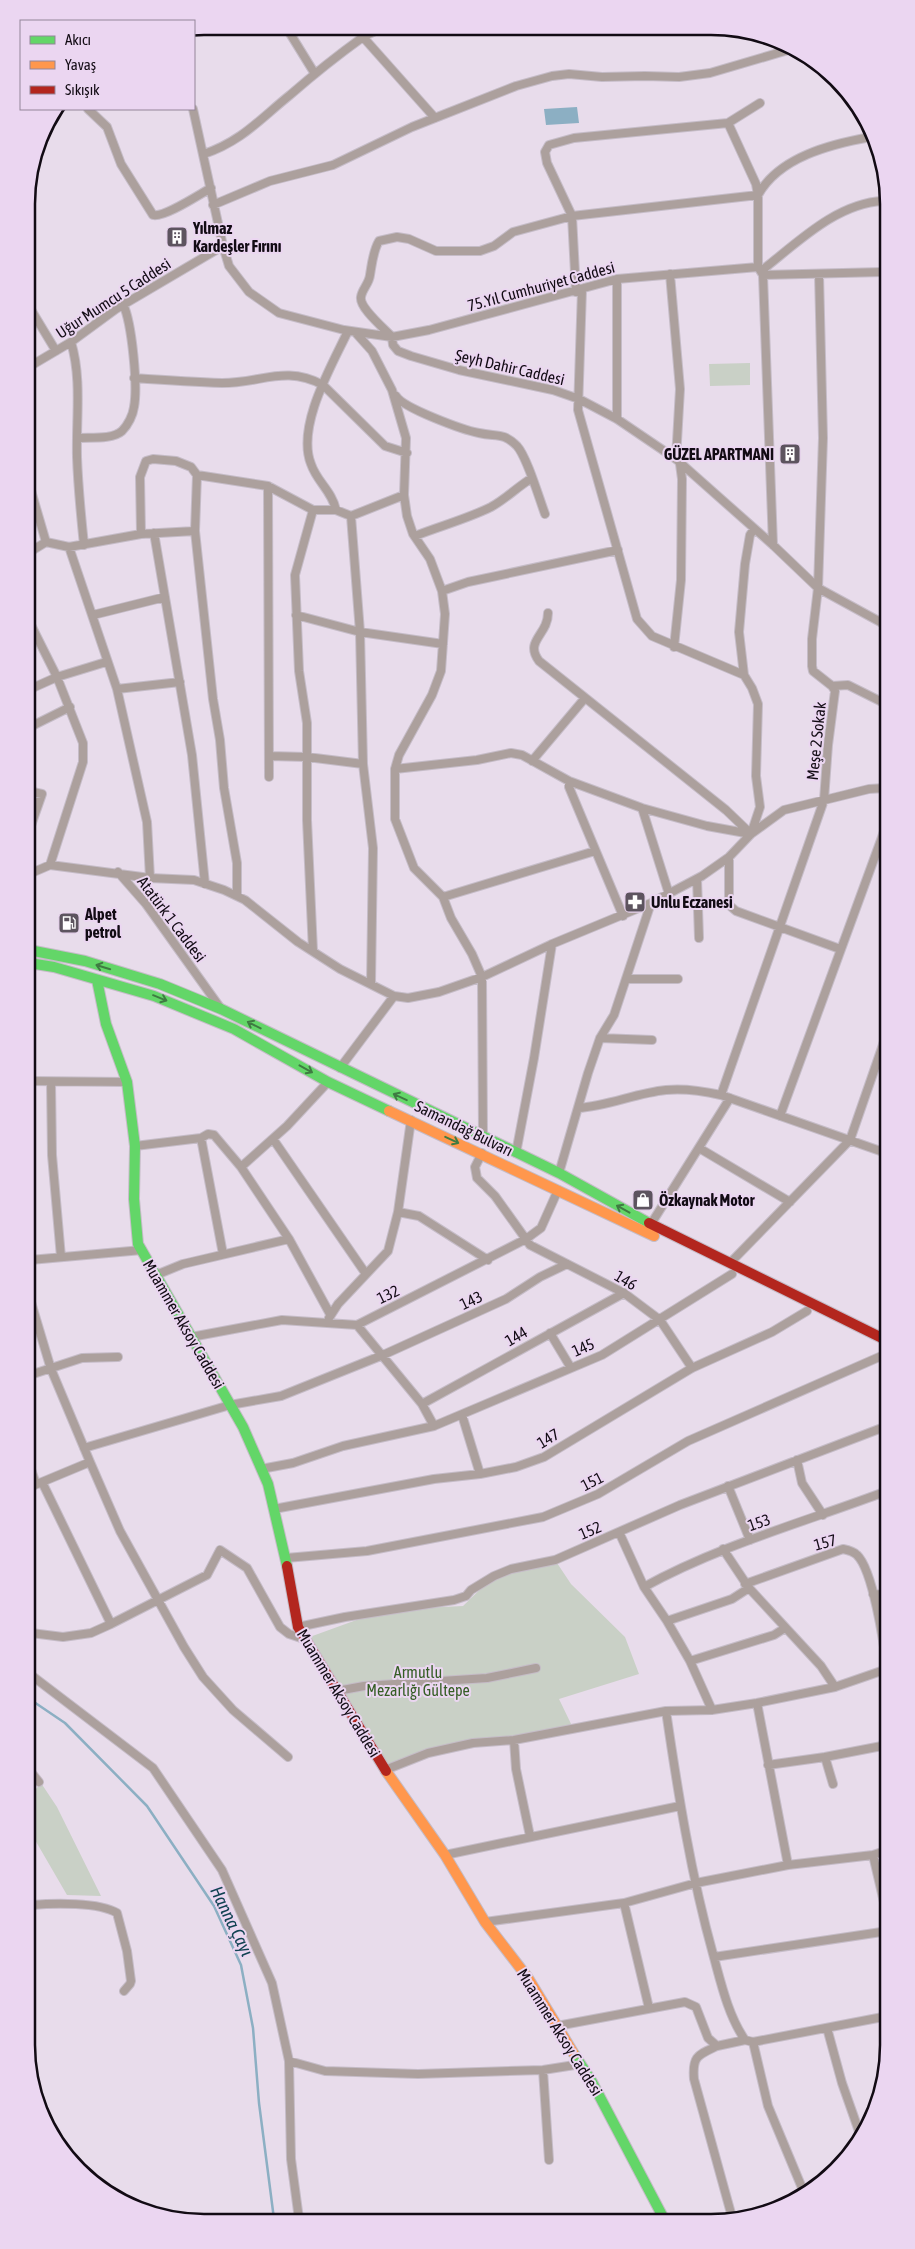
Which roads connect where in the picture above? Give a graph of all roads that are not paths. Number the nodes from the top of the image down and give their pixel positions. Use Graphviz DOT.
graph roads {
  1 [pos="291,35"];
  2 [pos="367,35"];
  3 [pos="363,37"];
  4 [pos="784,51"];
  5 [pos="315,74"];
  6 [pos="760,103"];
  7 [pos="89,110"];
  8 [pos="193,110"];
  9 [pos="436,118"];
  10 [pos="728,123"];
  11 [pos="867,138"];
  12 [pos="204,154"];
  13 [pos="211,188"];
  14 [pos="758,195"];
  15 [pos="880,201"];
  16 [pos="214,205"];
  17 [pos="572,216"];
  18 [pos="223,246"];
  19 [pos="761,271"];
  20 [pos="880,272"];
  21 [pos="670,274"];
  22 [pos="819,274"];
  23 [pos="617,279"];
  24 [pos="579,291"];
  25 [pos="123,304"];
  26 [pos="35,317"];
  27 [pos="351,331"];
  28 [pos="392,337"];
  29 [pos="71,342"];
  30 [pos="56,351"];
  31 [pos="35,363"];
  32 [pos="134,378"];
  33 [pos="323,385"];
  34 [pos="392,390"];
  35 [pos="579,399"];
  36 [pos="617,419"];
  37 [pos="77,438"];
  38 [pos="407,454"];
  39 [pos="678,462"];
  40 [pos="197,475"];
  41 [pos="532,478"];
  42 [pos="268,486"];
  43 [pos="404,495"];
  44 [pos="35,502"];
  45 [pos="313,510"];
  46 [pos="336,510"];
  47 [pos="545,514"];
  48 [pos="351,516"];
  49 [pos="754,529"];
  50 [pos="195,531"];
  51 [pos="154,533"];
  52 [pos="141,534"];
  53 [pos="415,536"];
  54 [pos="46,542"];
  55 [pos="84,545"];
  56 [pos="773,545"];
  57 [pos="69,547"];
  58 [pos="35,549"];
  59 [pos="618,550"];
  60 [pos="818,588"];
  61 [pos="442,591"];
  62 [pos="165,597"];
  63 [pos="548,613"];
  64 [pos="93,615"];
  65 [pos="296,615"];
  66 [pos="880,622"];
  67 [pos="360,632"];
  68 [pos="35,634"];
  69 [pos="443,644"];
  70 [pos="674,647"];
  71 [pos="106,662"];
  72 [pos="744,675"];
  73 [pos="57,678"];
  74 [pos="180,682"];
  75 [pos="832,686"];
  76 [pos="35,687"];
  77 [pos="118,689"];
  78 [pos="585,698"];
  79 [pos="880,701"];
  80 [pos="70,707"];
  81 [pos="35,724"];
  82 [pos="269,756"];
  83 [pos="307,757"];
  84 [pos="532,761"];
  85 [pos="364,764"];
  86 [pos="395,769"];
  87 [pos="269,777"];
  88 [pos="569,781"];
  89 [pos="880,788"];
  90 [pos="35,792"];
  91 [pos="824,800"];
  92 [pos="642,808"];
  93 [pos="35,812"];
  94 [pos="751,834"];
  95 [pos="880,842"];
  96 [pos="595,851"];
  97 [pos="729,857"];
  98 [pos="50,865"];
  99 [pos="35,871"];
  100 [pos="118,872"];
  101 [pos="150,878"];
  102 [pos="696,879"];
  103 [pos="204,884"];
  104 [pos="668,894"];
  105 [pos="237,896"];
  106 [pos="443,897"];
  107 [pos="651,903"];
  108 [pos="623,916"];
  109 [pos="779,928"];
  110 [pos="699,938"];
  111 [pos="552,944"];
  112 [pos="840,949"];
  113 [pos="35,951"];
  114 [pos="313,951"];
  115 [pos="35,964"];
  116 [pos="482,977"];
  117 [pos="626,979"];
  118 [pos="678,979"];
  119 [pos="98,980"];
  120 [pos="371,984"];
  121 [pos="394,996"];
  122 [pos="221,1009"];
  123 [pos="600,1038"];
  124 [pos="652,1040"];
  125 [pos="880,1053"];
  126 [pos="340,1068"];
  127 [pos="35,1081"];
  128 [pos="51,1082"];
  129 [pos="126,1082"];
  130 [pos="328,1082"];
  131 [pos="721,1095"];
  132 [pos="730,1098"];
  133 [pos="578,1108"];
  134 [pos="780,1116"];
  135 [pos="411,1120"];
  136 [pos="483,1137"];
  137 [pos="201,1138"];
  138 [pos="273,1139"];
  139 [pos="850,1140"];
  140 [pos="135,1146"];
  141 [pos="700,1148"];
  142 [pos="880,1151"];
  143 [pos="482,1153"];
  144 [pos="516,1153"];
  145 [pos="241,1167"];
  146 [pos="559,1174"];
  147 [pos="558,1190"];
  148 [pos="790,1202"];
  149 [pos="398,1212"];
  150 [pos="651,1224"];
  151 [pos="289,1239"];
  152 [pos="526,1239"];
  153 [pos="142,1250"];
  154 [pos="223,1254"];
  155 [pos="61,1257"];
  156 [pos="35,1260"];
  157 [pos="488,1260"];
  158 [pos="730,1263"];
  159 [pos="567,1264"];
  160 [pos="366,1274"];
  161 [pos="732,1274"];
  162 [pos="156,1275"];
  163 [pos="624,1293"];
  164 [pos="807,1311"];
  165 [pos="330,1314"];
  166 [pos="35,1316"];
  167 [pos="660,1320"];
  168 [pos="328,1323"];
  169 [pos="356,1325"];
  170 [pos="550,1333"];
  171 [pos="192,1337"];
  172 [pos="880,1337"];
  173 [pos="880,1347"];
  174 [pos="383,1355"];
  175 [pos="118,1357"];
  176 [pos="880,1357"];
  177 [pos="571,1368"];
  178 [pos="692,1368"];
  179 [pos="51,1369"];
  180 [pos="35,1374"];
  181 [pos="422,1404"];
  182 [pos="230,1405"];
  183 [pos="462,1415"];
  184 [pos="434,1426"];
  185 [pos="880,1428"];
  186 [pos="84,1448"];
  187 [pos="797,1460"];
  188 [pos="90,1462"];
  189 [pos="261,1469"];
  190 [pos="480,1474"];
  191 [pos="36,1484"];
  192 [pos="728,1486"];
  193 [pos="880,1494"];
  194 [pos="274,1509"];
  195 [pos="823,1515"];
  196 [pos="619,1532"];
  197 [pos="750,1540"];
  198 [pos="723,1549"];
  199 [pos="286,1558"];
  200 [pos="747,1586"];
  201 [pos="644,1587"];
  202 [pos="873,1594"];
  203 [pos="880,1594"];
  204 [pos="159,1599"];
  205 [pos="667,1621"];
  206 [pos="111,1624"];
  207 [pos="298,1627"];
  208 [pos="785,1628"];
  209 [pos="880,1631"];
  210 [pos="35,1634"];
  211 [pos="304,1639"];
  212 [pos="690,1661"];
  213 [pos="536,1668"];
  214 [pos="880,1671"];
  215 [pos="35,1678"];
  216 [pos="835,1688"];
  217 [pos="338,1691"];
  218 [pos="758,1703"];
  219 [pos="712,1710"];
  220 [pos="666,1711"];
  221 [pos="514,1740"];
  222 [pos="880,1747"];
  223 [pos="288,1757"];
  224 [pos="825,1757"];
  225 [pos="768,1765"];
  226 [pos="385,1770"];
  227 [pos="35,1777"];
  228 [pos="39,1782"];
  229 [pos="833,1784"];
  230 [pos="680,1806"];
  231 [pos="530,1836"];
  232 [pos="880,1853"];
  233 [pos="445,1854"];
  234 [pos="873,1855"];
  235 [pos="788,1865"];
  236 [pos="696,1883"];
  237 [pos="880,1885"];
  238 [pos="624,1902"];
  239 [pos="35,1904"];
  240 [pos="485,1922"];
  241 [pos="880,1932"];
  242 [pos="714,1957"];
  243 [pos="124,1991"];
  244 [pos="649,2008"];
  245 [pos="880,2018"];
  246 [pos="557,2026"];
  247 [pos="827,2028"];
  248 [pos="745,2040"];
  249 [pos="754,2042"];
  250 [pos="717,2046"];
  251 [pos="289,2061"];
  252 [pos="581,2064"];
  253 [pos="543,2070"];
  254 [pos="858,2128"];
  255 [pos="549,2160"];
  256 [pos="802,2188"];
  257 [pos="731,2213"];
  258 [pos="298,2214"];
  259 [pos="661,2214"];
  1 -- 5 [label="street"];
  2 -- 3 [label="street"];
  3 -- 5 [label="street"];
  3 -- 9 [label="street"];
  4 -- 9 [label="street"];
  5 -- 12 [label="street"];
  6 -- 10 [label="street"];
  7 -- 13 [label="street"];
  8 -- 12 [label="street"];
  9 -- 16 [label="street"];
  10 -- 14 [label="street"];
  10 -- 17 [label="street"];
  11 -- 14 [label="street"];
  12 -- 13 [label="street"];
  13 -- 16 [label="street"];
  14 -- 17 [label="street"];
  14 -- 19 [label="street"];
  15 -- 19 [label="street"];
  16 -- 18 [label="street"];
  17 -- 24 [label="street"];
  17 -- 28 [label="street, Şeyh Dahir Caddesi"];
  18 -- 25 [label="street, Uğur Mumcu 5 Caddesi"];
  18 -- 27 [label="street"];
  19 -- 21 [label="street, 75.Yıl Cumhuriyet Caddesi"];
  19 -- 22 [label="street, 75.Yıl Cumhuriyet Caddesi"];
  19 -- 56 [label="street"];
  20 -- 22 [label="street, 75.Yıl Cumhuriyet Caddesi"];
  21 -- 23 [label="street, 75.Yıl Cumhuriyet Caddesi"];
  21 -- 39 [label="street"];
  22 -- 60 [label="street"];
  23 -- 24 [label="street, 75.Yıl Cumhuriyet Caddesi"];
  23 -- 36 [label="street"];
  24 -- 28 [label="street, 75.Yıl Cumhuriyet Caddesi"];
  24 -- 35 [label="street"];
  25 -- 29 [label="street, Uğur Mumcu 5 Caddesi"];
  25 -- 32 [label="street"];
  26 -- 30 [label="street"];
  27 -- 28 [label="street"];
  27 -- 33 [label="street"];
  27 -- 34 [label="street"];
  28 -- 35 [label="street, Şeyh Dahir Caddesi"];
  29 -- 30 [label="street, Uğur Mumcu 5 Caddesi"];
  29 -- 37 [label="street"];
  30 -- 31 [label="street, Uğur Mumcu 5 Caddesi"];
  32 -- 33 [label="street"];
  32 -- 37 [label="street"];
  33 -- 38 [label="street"];
  33 -- 46 [label="street"];
  34 -- 38 [label="street"];
  34 -- 41 [label="street"];
  35 -- 36 [label="street, Şeyh Dahir Caddesi"];
  35 -- 59 [label="street"];
  36 -- 39 [label="street, Şeyh Dahir Caddesi"];
  37 -- 55 [label="street"];
  38 -- 43 [label="street"];
  39 -- 49 [label="street, Şeyh Dahir Caddesi"];
  39 -- 70 [label="street"];
  40 -- 42 [label="street"];
  40 -- 50 [label="street"];
  40 -- 52 [label="street"];
  41 -- 47 [label="street"];
  41 -- 53 [label="street"];
  42 -- 45 [label="street"];
  42 -- 82 [label="street"];
  43 -- 48 [label="street"];
  43 -- 53 [label="street"];
  44 -- 54 [label="street"];
  45 -- 46 [label="street"];
  45 -- 65 [label="street"];
  46 -- 48 [label="street"];
  48 -- 67 [label="street"];
  49 -- 56 [label="street, Şeyh Dahir Caddesi"];
  49 -- 72 [label="street"];
  50 -- 51 [label="street"];
  50 -- 105 [label="street"];
  51 -- 52 [label="street"];
  51 -- 62 [label="street"];
  52 -- 55 [label="street"];
  53 -- 61 [label="street"];
  54 -- 57 [label="street"];
  54 -- 58 [label="street"];
  55 -- 57 [label="street"];
  56 -- 60 [label="street, Şeyh Dahir Caddesi"];
  57 -- 64 [label="street"];
  59 -- 61 [label="street"];
  59 -- 70 [label="street"];
  60 -- 66 [label="street, Şeyh Dahir Caddesi"];
  60 -- 75 [label="street"];
  61 -- 69 [label="street"];
  62 -- 64 [label="street"];
  62 -- 74 [label="street"];
  63 -- 78 [label="street"];
  64 -- 71 [label="street"];
  65 -- 67 [label="street"];
  65 -- 83 [label="street"];
  67 -- 69 [label="street"];
  67 -- 85 [label="street"];
  68 -- 73 [label="street"];
  69 -- 86 [label="street"];
  70 -- 72 [label="street"];
  71 -- 73 [label="street"];
  71 -- 77 [label="street"];
  72 -- 94 [label="street"];
  73 -- 76 [label="street"];
  73 -- 80 [label="street"];
  74 -- 77 [label="street"];
  74 -- 103 [label="street"];
  75 -- 79 [label="street"];
  75 -- 91 [label="street, Meşe 2 Sokak"];
  77 -- 101 [label="street"];
  78 -- 84 [label="street"];
  78 -- 94 [label="street"];
  80 -- 81 [label="street"];
  80 -- 98 [label="street"];
  82 -- 83 [label="street"];
  82 -- 87 [label="street"];
  83 -- 85 [label="street"];
  83 -- 114 [label="street"];
  84 -- 86 [label="street"];
  84 -- 88 [label="street"];
  85 -- 120 [label="street"];
  86 -- 106 [label="street"];
  88 -- 92 [label="street"];
  88 -- 96 [label="street"];
  89 -- 91 [label="street"];
  90 -- 93 [label="street"];
  91 -- 94 [label="street"];
  91 -- 109 [label="street, Meşe 2 Sokak"];
  92 -- 94 [label="street"];
  92 -- 104 [label="street"];
  94 -- 97 [label="street"];
  95 -- 112 [label="street"];
  96 -- 106 [label="street"];
  96 -- 108 [label="street"];
  97 -- 102 [label="street"];
  97 -- 109 [label="street"];
  98 -- 99 [label="street, Atatürk 1 Caddesi"];
  98 -- 100 [label="street, Atatürk 1 Caddesi"];
  100 -- 101 [label="street"];
  100 -- 122 [label="street, Atatürk 1 Caddesi"];
  101 -- 103 [label="street"];
  102 -- 104 [label="street"];
  102 -- 110 [label="street"];
  103 -- 105 [label="street"];
  104 -- 107 [label="street"];
  105 -- 114 [label="street"];
  106 -- 116 [label="street"];
  107 -- 108 [label="street"];
  107 -- 117 [label="street"];
  108 -- 111 [label="street"];
  109 -- 112 [label="street"];
  109 -- 131 [label="street, Meşe 2 Sokak"];
  111 -- 116 [label="street"];
  111 -- 144 [label="street"];
  112 -- 134 [label="street"];
  122 -- 113 [label="main road, Samandağ Bulvarı, one-way"];
  114 -- 120 [label="street"];
  115 -- 119 [label="main road, Samandağ Bulvarı"];
  116 -- 121 [label="street"];
  116 -- 136 [label="street"];
  117 -- 118 [label="street"];
  117 -- 123 [label="street"];
  119 -- 129 [label="main road, Muammer Aksoy Caddesi"];
  119 -- 130 [label="main road, Samandağ Bulvarı, one-way"];
  120 -- 121 [label="street"];
  121 -- 126 [label="street"];
  126 -- 122 [label="main road, Samandağ Bulvarı, one-way"];
  123 -- 124 [label="street"];
  123 -- 133 [label="street"];
  125 -- 139 [label="street"];
  136 -- 126 [label="main road, Samandağ Bulvarı, one-way"];
  127 -- 128 [label="street"];
  128 -- 129 [label="street"];
  128 -- 155 [label="street"];
  129 -- 140 [label="main road, Muammer Aksoy Caddesi"];
  130 -- 135 [label="main road, Samandağ Bulvarı"];
  130 -- 138 [label="street"];
  131 -- 132 [label="street"];
  131 -- 133 [label="street"];
  132 -- 134 [label="street"];
  132 -- 141 [label="street"];
  133 -- 146 [label="street"];
  134 -- 139 [label="street"];
  135 -- 143 [label="main road, Samandağ Bulvarı, one-way"];
  135 -- 149 [label="street"];
  136 -- 144 [label="main road, Samandağ Bulvarı"];
  137 -- 140 [label="street"];
  137 -- 145 [label="street"];
  137 -- 154 [label="street"];
  138 -- 145 [label="street"];
  138 -- 160 [label="street"];
  139 -- 142 [label="street"];
  139 -- 148 [label="street"];
  140 -- 153 [label="main road, Muammer Aksoy Caddesi"];
  141 -- 148 [label="street"];
  141 -- 150 [label="street"];
  143 -- 147 [label="main road, Samandağ Bulvarı"];
  143 -- 152 [label="street, 146"];
  144 -- 146 [label="main road, Samandağ Bulvarı"];
  145 -- 151 [label="street"];
  150 -- 146 [label="main road, Samandağ Bulvarı, one-way"];
  147 -- 152 [label="street, 132"];
  147 -- 161 [label="main road, Samandağ Bulvarı"];
  148 -- 158 [label="street"];
  149 -- 157 [label="street"];
  149 -- 160 [label="street"];
  150 -- 158 [label="main road, Samandağ Bulvarı"];
  151 -- 154 [label="street"];
  151 -- 165 [label="street"];
  152 -- 157 [label="street, 132"];
  152 -- 159 [label="street, 146"];
  153 -- 155 [label="street"];
  153 -- 162 [label="main road, Muammer Aksoy Caddesi"];
  154 -- 162 [label="street"];
  155 -- 156 [label="street"];
  157 -- 169 [label="street, 132"];
  158 -- 172 [label="main road, Samandağ Bulvarı"];
  159 -- 163 [label="street, 146"];
  159 -- 174 [label="street, 143"];
  160 -- 165 [label="street"];
  161 -- 164 [label="main road, Samandağ Bulvarı"];
  161 -- 167 [label="street, 145"];
  162 -- 171 [label="main road, Muammer Aksoy Caddesi"];
  163 -- 167 [label="street, 146"];
  163 -- 170 [label="street, 144"];
  164 -- 173 [label="main road, Samandağ Bulvarı"];
  164 -- 178 [label="street, 147"];
  165 -- 168 [label="street"];
  166 -- 179 [label="street"];
  167 -- 177 [label="street, 145"];
  167 -- 178 [label="street, 146"];
  168 -- 169 [label="street"];
  168 -- 171 [label="street"];
  169 -- 174 [label="street"];
  170 -- 177 [label="street"];
  170 -- 181 [label="street, 144"];
  171 -- 182 [label="main road, Muammer Aksoy Caddesi"];
  174 -- 181 [label="street"];
  174 -- 182 [label="street, 143"];
  175 -- 179 [label="street"];
  176 -- 199 [label="street, 151"];
  177 -- 183 [label="street, 145"];
  178 -- 190 [label="street, 147"];
  179 -- 180 [label="street"];
  179 -- 186 [label="street"];
  181 -- 184 [label="street"];
  182 -- 186 [label="street, 143"];
  182 -- 189 [label="main road, Muammer Aksoy Caddesi"];
  183 -- 184 [label="street, 145"];
  183 -- 190 [label="street"];
  184 -- 189 [label="street, 145"];
  185 -- 187 [label="street, 152"];
  186 -- 188 [label="street"];
  187 -- 192 [label="street, 152"];
  187 -- 195 [label="street"];
  188 -- 191 [label="street"];
  188 -- 204 [label="street"];
  189 -- 194 [label="main road, Muammer Aksoy Caddesi"];
  190 -- 194 [label="street, 147"];
  191 -- 206 [label="street"];
  192 -- 196 [label="street, 152"];
  192 -- 197 [label="street"];
  193 -- 195 [label="street, 153"];
  194 -- 199 [label="main road, Muammer Aksoy Caddesi"];
  195 -- 197 [label="street, 153"];
  196 -- 201 [label="street"];
  196 -- 207 [label="street, 152"];
  197 -- 198 [label="street, 153"];
  198 -- 200 [label="street"];
  198 -- 201 [label="street, 153"];
  199 -- 207 [label="main road, Muammer Aksoy Caddesi"];
  200 -- 202 [label="street, 157"];
  200 -- 205 [label="street, 157"];
  200 -- 208 [label="street"];
  201 -- 205 [label="street"];
  202 -- 203 [label="street"];
  202 -- 209 [label="street, 157"];
  204 -- 206 [label="street"];
  204 -- 211 [label="street"];
  204 -- 223 [label="street"];
  205 -- 212 [label="street"];
  206 -- 210 [label="street"];
  207 -- 211 [label="main road, Muammer Aksoy Caddesi"];
  208 -- 212 [label="street"];
  208 -- 216 [label="street"];
  211 -- 217 [label="main road, Muammer Aksoy Caddesi"];
  212 -- 219 [label="street"];
  213 -- 217 [label="street"];
  214 -- 216 [label="street"];
  215 -- 251 [label="street"];
  216 -- 218 [label="street"];
  217 -- 226 [label="main road, Muammer Aksoy Caddesi"];
  218 -- 219 [label="street"];
  218 -- 225 [label="street"];
  219 -- 220 [label="street"];
  220 -- 221 [label="street"];
  220 -- 230 [label="street"];
  221 -- 226 [label="street"];
  221 -- 231 [label="street"];
  222 -- 224 [label="street"];
  224 -- 225 [label="street"];
  224 -- 229 [label="street"];
  225 -- 235 [label="street"];
  226 -- 233 [label="main road, Muammer Aksoy Caddesi"];
  227 -- 228 [label="street"];
  230 -- 231 [label="street"];
  230 -- 236 [label="street"];
  231 -- 233 [label="street"];
  232 -- 234 [label="street"];
  233 -- 240 [label="main road, Muammer Aksoy Caddesi"];
  234 -- 235 [label="street"];
  234 -- 237 [label="street"];
  235 -- 236 [label="street"];
  236 -- 238 [label="street"];
  236 -- 242 [label="street"];
  238 -- 240 [label="street"];
  238 -- 244 [label="street"];
  239 -- 243 [label="street"];
  240 -- 246 [label="main road, Muammer Aksoy Caddesi"];
  241 -- 242 [label="street"];
  242 -- 248 [label="street"];
  244 -- 246 [label="street"];
  244 -- 250 [label="street"];
  245 -- 247 [label="street"];
  246 -- 252 [label="main road, Muammer Aksoy Caddesi"];
  247 -- 249 [label="street"];
  247 -- 254 [label="street"];
  248 -- 249 [label="street"];
  248 -- 250 [label="street"];
  249 -- 256 [label="street"];
  250 -- 257 [label="street"];
  251 -- 253 [label="street"];
  251 -- 258 [label="street"];
  252 -- 253 [label="street"];
  252 -- 259 [label="main road, Muammer Aksoy Caddesi"];
  253 -- 255 [label="street"];
}
